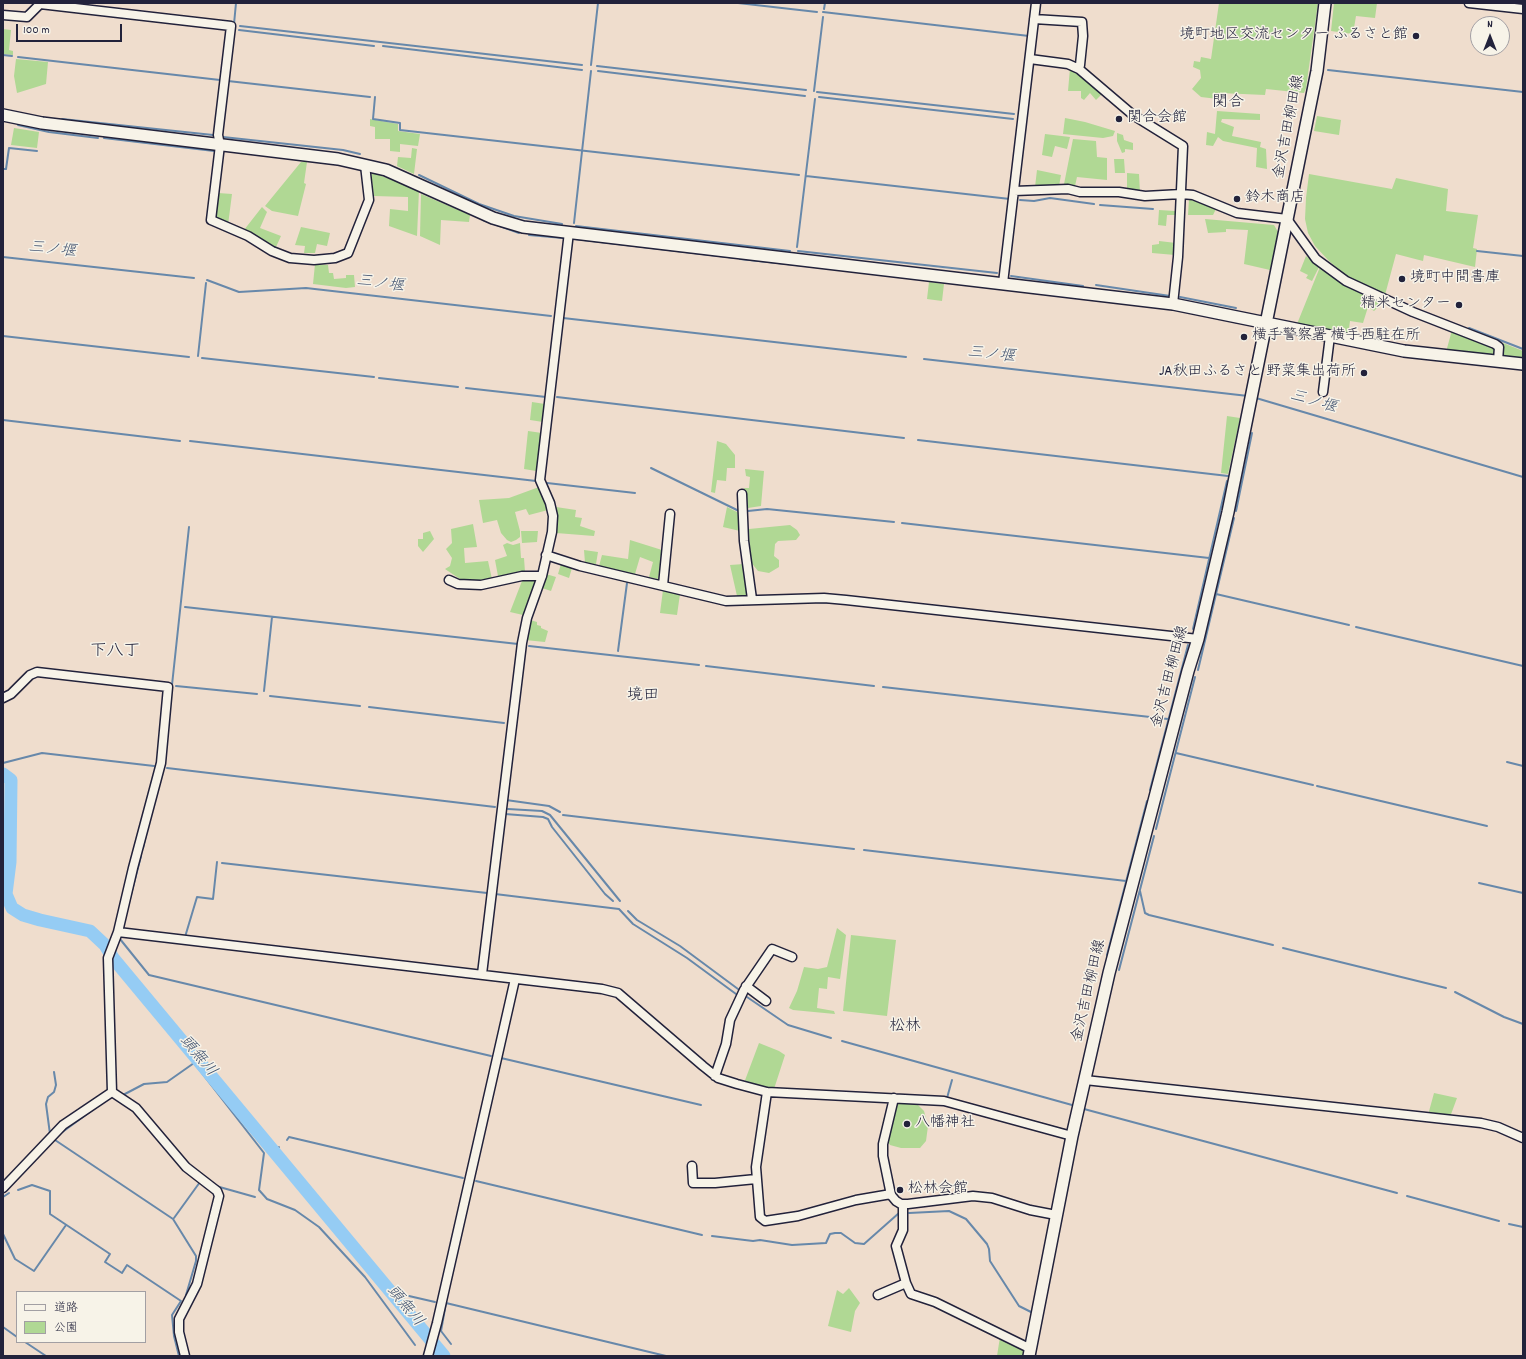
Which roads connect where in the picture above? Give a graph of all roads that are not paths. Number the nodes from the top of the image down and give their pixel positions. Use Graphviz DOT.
graph roads {
  1 [pos="1036,3"];
  2 [pos="1325,3"];
  3 [pos="1469,3"];
  4 [pos="1523,9"];
  5 [pos="3,15"];
  6 [pos="1034,19"];
  7 [pos="1030,59"];
  8 [pos="1079,68"];
  9 [pos="3,115"];
  10 [pos="220,145"];
  11 [pos="365,165"];
  12 [pos="1014,191"];
  13 [pos="1181,194"];
  14 [pos="1287,219"];
  15 [pos="569,232"];
  16 [pos="1003,283"];
  17 [pos="1173,304"];
  18 [pos="1266,322"];
  19 [pos="1330,336"];
  20 [pos="1498,362"];
  21 [pos="1523,364"];
  22 [pos="1323,392"];
  23 [pos="742,494"];
  24 [pos="670,514"];
  25 [pos="546,555"];
  26 [pos="542,576"];
  27 [pos="449,580"];
  28 [pos="662,585"];
  29 [pos="752,599"];
  30 [pos="1198,639"];
  31 [pos="3,698"];
  32 [pos="118,932"];
  33 [pos="792,957"];
  34 [pos="482,974"];
  35 [pos="515,979"];
  36 [pos="746,986"];
  37 [pos="766,1001"];
  38 [pos="715,1076"];
  39 [pos="1085,1080"];
  40 [pos="112,1092"];
  41 [pos="768,1092"];
  42 [pos="894,1098"];
  43 [pos="1072,1136"];
  44 [pos="1523,1138"];
  45 [pos="692,1166"];
  46 [pos="756,1179"];
  47 [pos="3,1188"];
  48 [pos="891,1194"];
  49 [pos="903,1204"];
  50 [pos="1056,1216"];
  51 [pos="906,1283"];
  52 [pos="878,1295"];
  53 [pos="1030,1352"];
  54 [pos="185,1356"];
  55 [pos="428,1356"];
  1 -- 6 [label="street"];
  2 -- 14 [label="street, 金沢吉田柳田線"];
  3 -- 4 [label="street"];
  5 -- 10 [label="street"];
  6 -- 7 [label="street"];
  6 -- 8 [label="street"];
  7 -- 8 [label="street"];
  7 -- 12 [label="street"];
  8 -- 13 [label="street"];
  9 -- 10 [label="street"];
  10 -- 11 [label="street"];
  10 -- 11 [label="street"];
  11 -- 15 [label="street"];
  12 -- 13 [label="street"];
  12 -- 16 [label="street"];
  13 -- 14 [label="street"];
  13 -- 17 [label="street"];
  14 -- 18 [label="street, 金沢吉田柳田線"];
  14 -- 20 [label="street"];
  15 -- 16 [label="street"];
  15 -- 25 [label="street"];
  16 -- 17 [label="street"];
  17 -- 18 [label="street"];
  18 -- 19 [label="street"];
  18 -- 30 [label="street, 金沢吉田柳田線"];
  19 -- 20 [label="street"];
  19 -- 22 [label="street"];
  20 -- 21 [label="street"];
  23 -- 29 [label="street"];
  24 -- 28 [label="street"];
  25 -- 26 [label="street"];
  25 -- 28 [label="street"];
  26 -- 27 [label="street"];
  26 -- 34 [label="street"];
  28 -- 29 [label="street"];
  29 -- 30 [label="street"];
  30 -- 39 [label="street, 金沢吉田柳田線"];
  31 -- 32 [label="street"];
  32 -- 34 [label="street"];
  32 -- 40 [label="street"];
  33 -- 36 [label="street"];
  34 -- 35 [label="street"];
  35 -- 38 [label="street"];
  35 -- 55 [label="street"];
  36 -- 37 [label="street"];
  36 -- 38 [label="street"];
  38 -- 41 [label="street"];
  39 -- 43 [label="street, 金沢吉田柳田線"];
  39 -- 44 [label="street"];
  40 -- 47 [label="street"];
  40 -- 54 [label="street"];
  41 -- 42 [label="street"];
  41 -- 46 [label="street"];
  42 -- 43 [label="street"];
  42 -- 48 [label="street"];
  43 -- 50 [label="street, 金沢吉田柳田線"];
  45 -- 46 [label="street"];
  46 -- 48 [label="street"];
  48 -- 49 [label="street"];
  49 -- 50 [label="street"];
  49 -- 51 [label="street"];
  50 -- 53 [label="street, 金沢吉田柳田線"];
  51 -- 52 [label="street"];
  51 -- 53 [label="street"];
}
